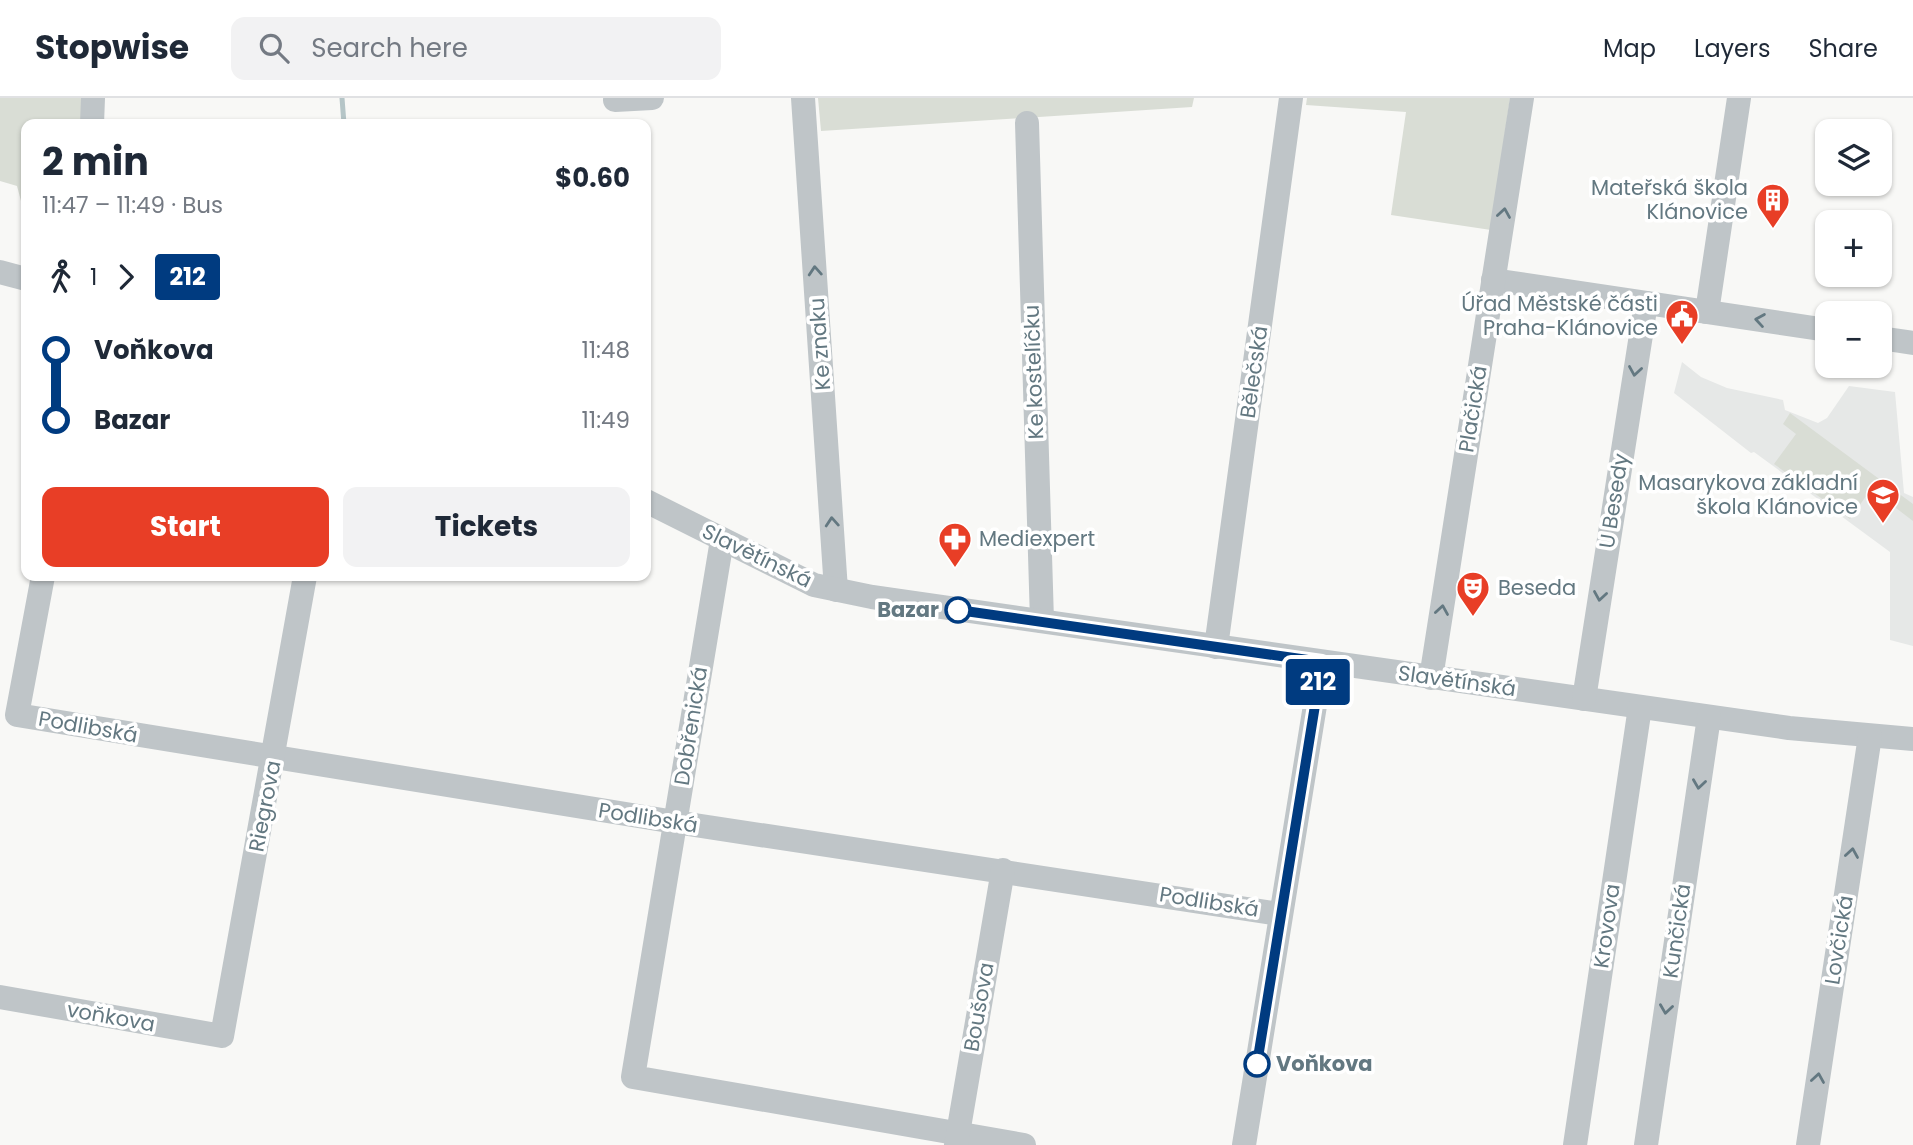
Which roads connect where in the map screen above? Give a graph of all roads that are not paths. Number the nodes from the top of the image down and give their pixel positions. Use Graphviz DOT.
graph roads {
  1 [pos="93,98"];
  2 [pos="652,98"];
  3 [pos="803,98"];
  4 [pos="1291,98"];
  5 [pos="1522,98"];
  6 [pos="1739,98"];
  7 [pos="616,107"];
  8 [pos="92,119"];
  9 [pos="1027,123"];
  10 [pos="0,272"];
  11 [pos="21,278"];
  12 [pos="1493,280"];
  13 [pos="1646,303"];
  14 [pos="1707,312"];
  15 [pos="1815,328"];
  16 [pos="1892,340"];
  17 [pos="1913,343"];
  18 [pos="651,504"];
  19 [pos="722,540"];
  20 [pos="42,581"];
  21 [pos="304,581"];
  22 [pos="836,590"];
  23 [pos="1042,621"];
  24 [pos="1216,647"];
  25 [pos="1322,662"];
  26 [pos="1431,678"];
  27 [pos="1584,699"];
  28 [pos="1640,707"];
  29 [pos="1709,717"];
  30 [pos="1870,736"];
  31 [pos="1913,738"];
  32 [pos="274,758"];
  33 [pos="675,822"];
  34 [pos="1003,870"];
  35 [pos="1280,914"];
  36 [pos="0,997"];
  37 [pos="222,1036"];
  38 [pos="957,1139"];
  39 [pos="1024,1145"];
  40 [pos="1244,1145"];
  41 [pos="1575,1145"];
  42 [pos="1646,1145"];
  43 [pos="1808,1145"];
  1 -- 8 [label="street"];
  2 -- 7 [label="street"];
  22 -- 3 [label="street, Ke znaku, one-way"];
  4 -- 24 [label="street, Bělečská"];
  12 -- 5 [label="street, Plačická, one-way"];
  6 -- 14 [label="street"];
  9 -- 23 [label="street, Ke kostelíčku"];
  10 -- 11 [label="street"];
  12 -- 13 [label="street"];
  26 -- 12 [label="street, Plačická, one-way"];
  13 -- 14 [label="street"];
  13 -- 27 [label="street, U Besedy, one-way"];
  15 -- 14 [label="street, one-way"];
  16 -- 17 [label="street"];
  18 -- 19 [label="street, Slavětínská"];
  19 -- 22 [label="street, Slavětínská"];
  19 -- 33 [label="street, Dobřenická"];
  20 -- 32 [label="street, Podlibská"];
  21 -- 32 [label="street, Riegrova"];
  22 -- 23 [label="street, Slavětínská"];
  23 -- 24 [label="street, Slavětínská"];
  24 -- 25 [label="street, Slavětínská"];
  25 -- 26 [label="street, Slavětínská"];
  25 -- 35 [label="street"];
  26 -- 27 [label="street, Slavětínská"];
  27 -- 28 [label="street, Slavětínská"];
  28 -- 29 [label="street, Slavětínská"];
  28 -- 41 [label="street, Krovova"];
  29 -- 30 [label="street, Slavětínská"];
  29 -- 42 [label="street, Kunčická, one-way"];
  30 -- 31 [label="street, Slavětínská"];
  43 -- 30 [label="street, Lovčická, one-way"];
  32 -- 33 [label="street, Podlibská"];
  32 -- 37 [label="street, Riegrova"];
  33 -- 34 [label="street, Podlibská"];
  33 -- 38 [label="street, Dobřenická"];
  34 -- 35 [label="street, Podlibská"];
  34 -- 38 [label="street, Boušova"];
  35 -- 40 [label="street"];
  36 -- 37 [label="street, voňkova"];
  38 -- 39 [label="street"];
}
